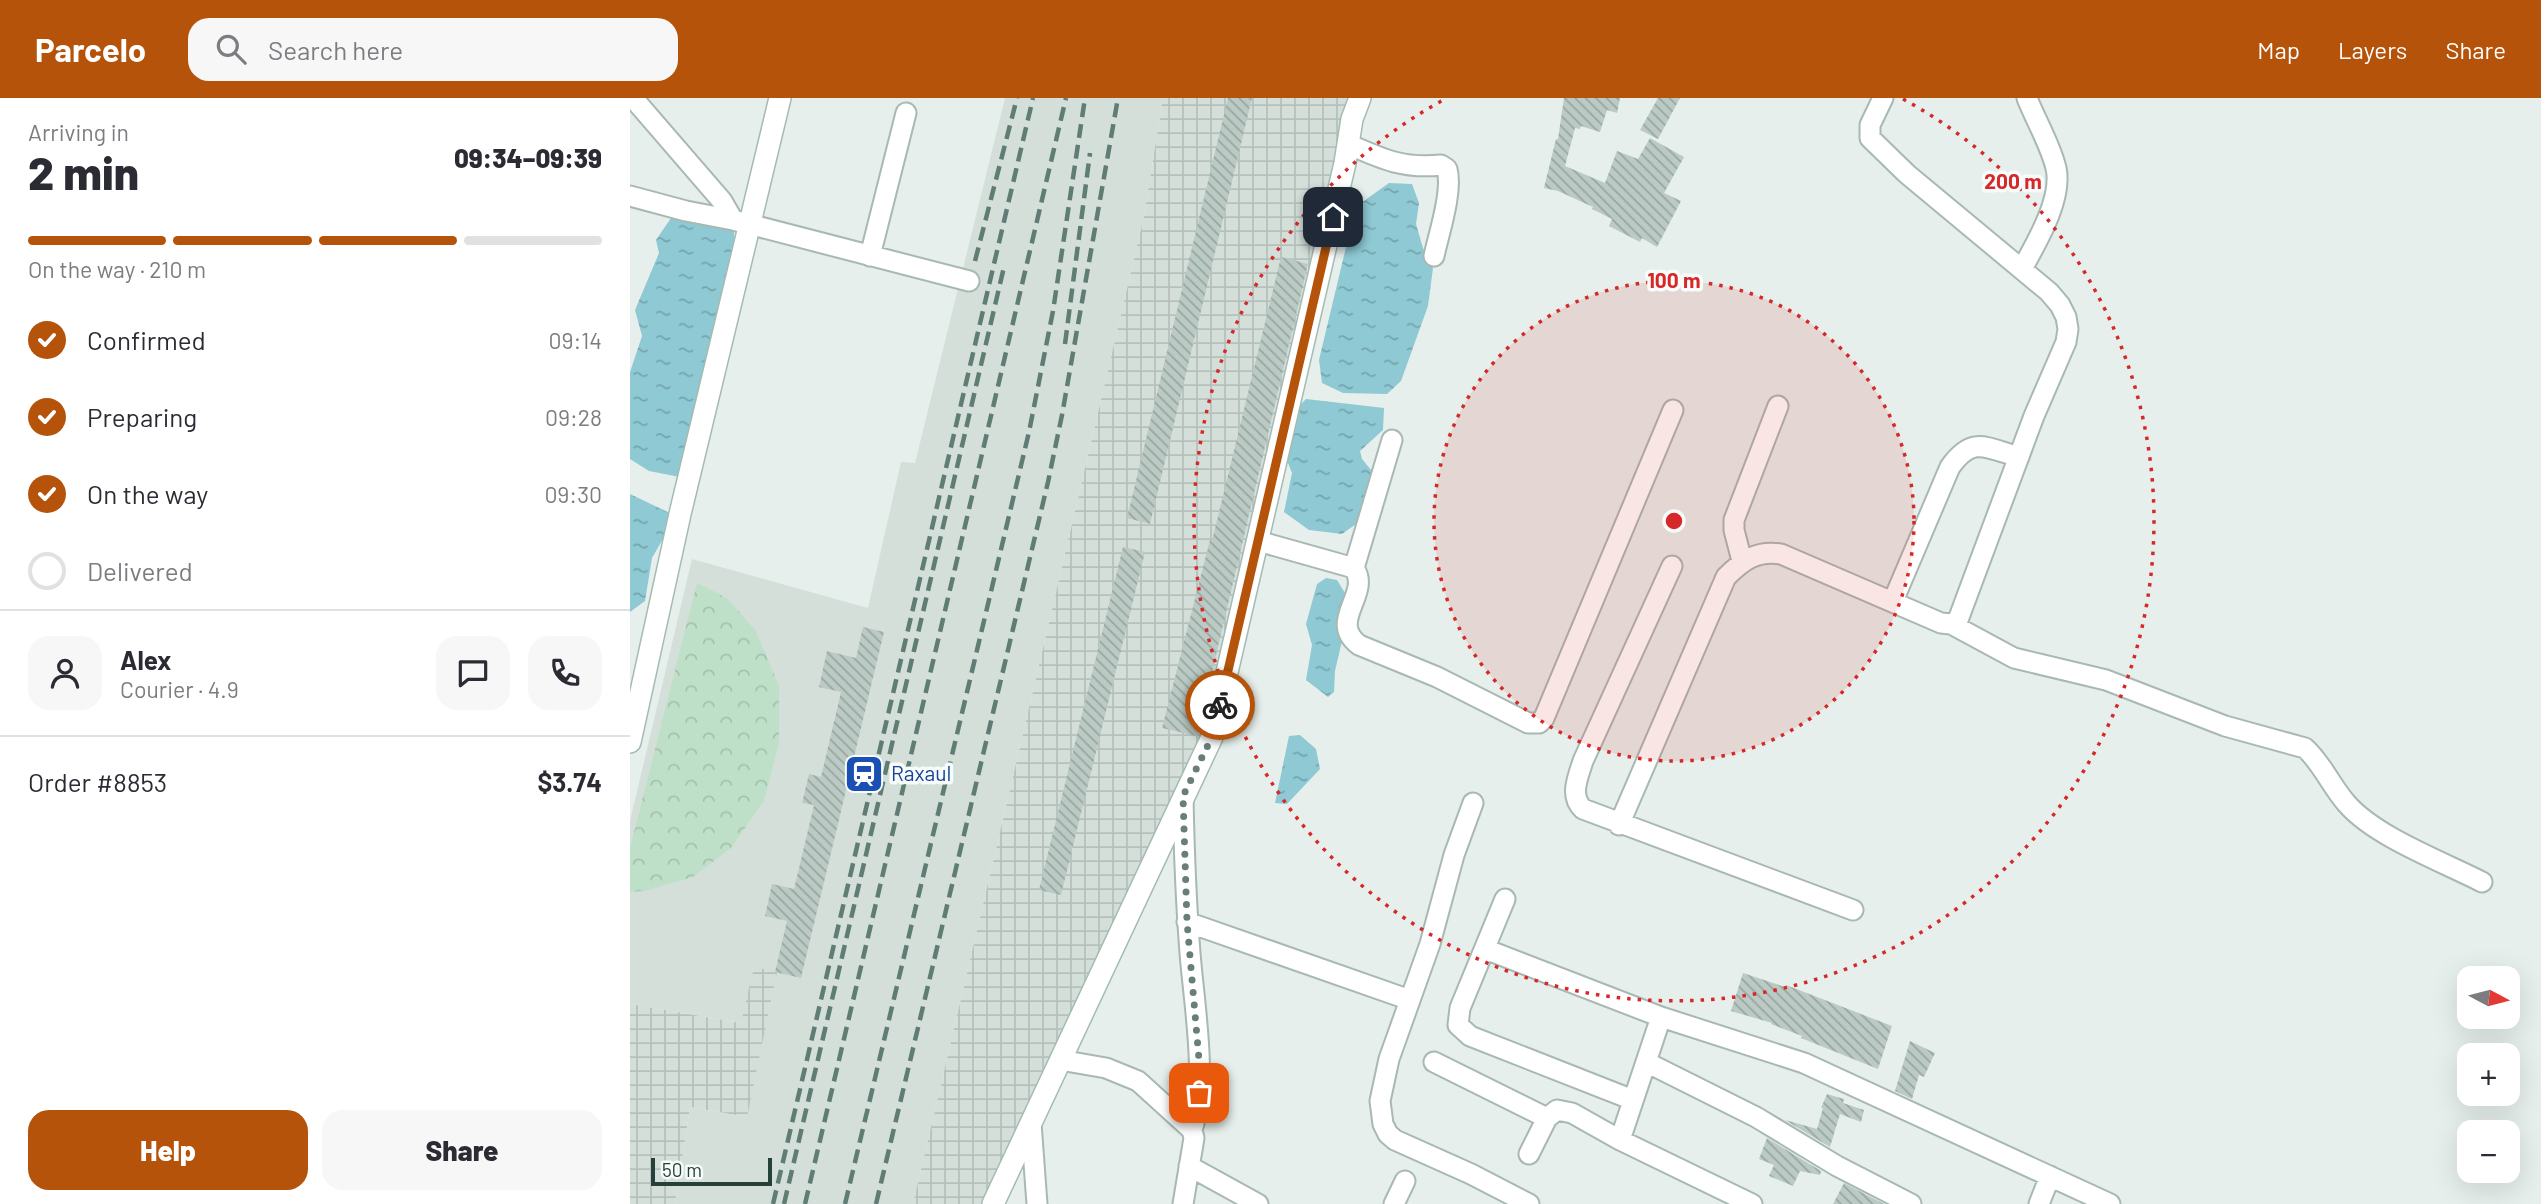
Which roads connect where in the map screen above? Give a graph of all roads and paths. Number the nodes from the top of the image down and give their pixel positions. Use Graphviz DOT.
graph roads {
  1 [pos="633,98"];
  2 [pos="780,98"];
  3 [pos="1360,98"];
  4 [pos="1883,98"];
  5 [pos="2027,98"];
  6 [pos="906,113"];
  7 [pos="1348,144"];
  8 [pos="630,196"];
  9 [pos="741,223"];
  10 [pos="870,256"];
  11 [pos="1434,256"];
  12 [pos="2022,269"];
  13 [pos="969,281"];
  14 [pos="1778,406"];
  15 [pos="1673,410"];
  16 [pos="1392,440"];
  17 [pos="2019,457"];
  18 [pos="1258,541"];
  19 [pos="1742,561"];
  20 [pos="1671,566"];
  21 [pos="1354,568"];
  22 [pos="1893,601"];
  23 [pos="1951,624"];
  24 [pos="631,729"];
  25 [pos="1183,796"];
  26 [pos="1473,803"];
  27 [pos="1619,825"];
  28 [pos="2482,881"];
  29 [pos="1505,899"];
  30 [pos="1853,910"];
  31 [pos="1187,922"];
  32 [pos="1485,949"];
  33 [pos="1410,1000"];
  34 [pos="1661,1017"];
  35 [pos="1060,1060"];
  36 [pos="1434,1062"];
  37 [pos="1646,1062"];
  38 [pos="1633,1100"];
  39 [pos="1547,1118"];
  40 [pos="1031,1122"];
  41 [pos="1192,1130"];
  42 [pos="1620,1140"];
  43 [pos="1529,1154"];
  44 [pos="1189,1166"];
  45 [pos="2050,1176"];
  46 [pos="1405,1181"];
  47 [pos="993,1204"];
  48 [pos="1038,1204"];
  49 [pos="1183,1204"];
  50 [pos="1258,1204"];
  51 [pos="1394,1204"];
  52 [pos="1529,1204"];
  53 [pos="1752,1204"];
  54 [pos="1911,1204"];
  55 [pos="2039,1204"];
  56 [pos="2110,1204"];
  1 -- 9 [label="street"];
  2 -- 9 [label="street"];
  3 -- 7 [label="street"];
  4 -- 12 [label="street"];
  5 -- 12 [label="street"];
  6 -- 10 [label="street"];
  7 -- 11 [label="street"];
  7 -- 18 [label="street"];
  8 -- 9 [label="street"];
  9 -- 10 [label="street"];
  9 -- 24 [label="street"];
  10 -- 13 [label="street"];
  12 -- 17 [label="street"];
  14 -- 19 [label="street"];
  15 -- 21 [label="street"];
  16 -- 21 [label="street"];
  17 -- 22 [label="street"];
  17 -- 23 [label="street"];
  18 -- 21 [label="street"];
  18 -- 25 [label="street"];
  19 -- 22 [label="street"];
  19 -- 27 [label="street"];
  20 -- 27 [label="street"];
  22 -- 23 [label="street"];
  23 -- 28 [label="street"];
  25 -- 31 [label="street"];
  25 -- 35 [label="street"];
  26 -- 33 [label="street"];
  27 -- 30 [label="street"];
  29 -- 32 [label="street"];
  31 -- 33 [label="street"];
  31 -- 41 [label="street"];
  32 -- 34 [label="street"];
  32 -- 38 [label="street"];
  33 -- 52 [label="street"];
  34 -- 37 [label="street"];
  34 -- 45 [label="street"];
  35 -- 40 [label="street"];
  35 -- 41 [label="street"];
  36 -- 39 [label="street"];
  37 -- 38 [label="street"];
  37 -- 54 [label="street"];
  38 -- 42 [label="street"];
  39 -- 42 [label="street"];
  39 -- 43 [label="street"];
  40 -- 47 [label="street"];
  40 -- 48 [label="street"];
  41 -- 44 [label="street"];
  42 -- 53 [label="street"];
  44 -- 49 [label="street"];
  44 -- 50 [label="street"];
  45 -- 55 [label="street"];
  45 -- 56 [label="street"];
  46 -- 51 [label="street"];
}
